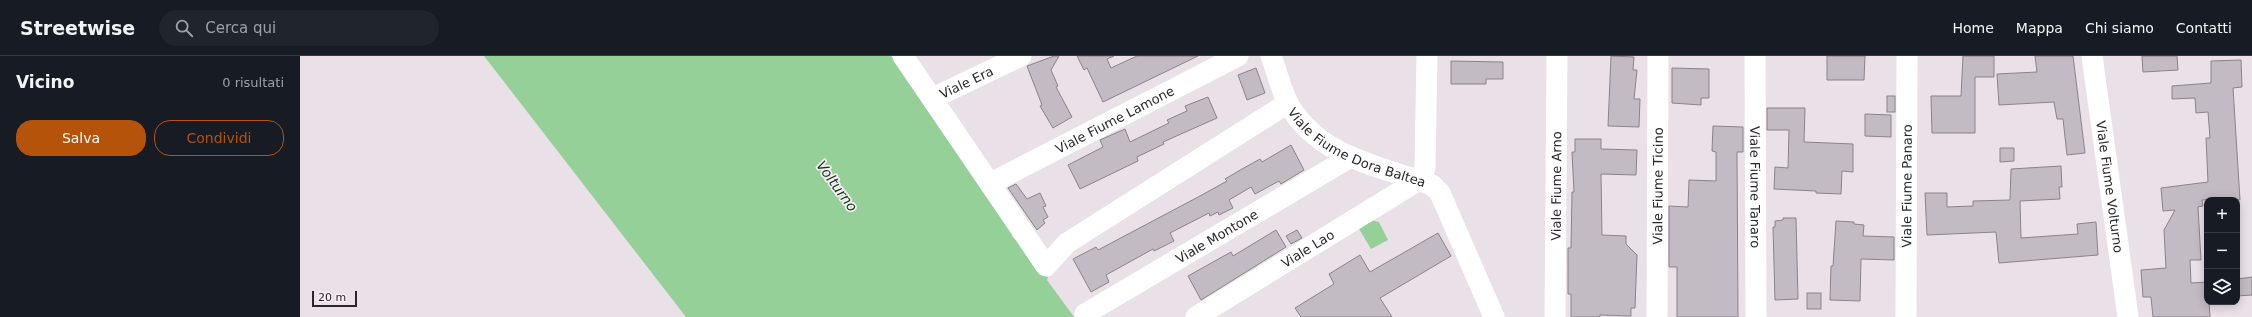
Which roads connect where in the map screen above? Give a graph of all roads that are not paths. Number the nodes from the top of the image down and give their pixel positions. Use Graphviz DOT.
graph roads {
  1 [pos="903,56"];
  2 [pos="1021,56"];
  3 [pos="1238,56"];
  4 [pos="1271,56"];
  5 [pos="1427,56"];
  6 [pos="1557,56"];
  7 [pos="1658,56"];
  8 [pos="1755,56"];
  9 [pos="1907,56"];
  10 [pos="2092,56"];
  11 [pos="933,98"];
  12 [pos="1288,103"];
  13 [pos="1349,158"];
  14 [pos="1419,180"];
  15 [pos="991,182"];
  16 [pos="1085,314"];
  17 [pos="1491,316"];
  18 [pos="1196,317"];
  19 [pos="1555,317"];
  20 [pos="1657,317"];
  21 [pos="1756,317"];
  22 [pos="1906,317"];
  23 [pos="2128,317"];
  1 -- 11 [label="street"];
  2 -- 11 [label="street, Viale Era"];
  3 -- 15 [label="street, Viale Fiume Lamone"];
  4 -- 12 [label="street, Viale Fiume Dora Baltea"];
  5 -- 14 [label="street"];
  6 -- 19 [label="street, Viale Fiume Arno"];
  7 -- 20 [label="street, Viale Fiume Ticino"];
  8 -- 21 [label="street, Viale Fiume Tanaro"];
  9 -- 22 [label="street, Viale Fiume Panaro"];
  10 -- 23 [label="street, Viale Fiume Volturno"];
  11 -- 15 [label="street"];
  12 -- 13 [label="street, Viale Fiume Dora Baltea"];
  12 -- 15 [label="street"];
  13 -- 14 [label="street, Viale Fiume Dora Baltea"];
  13 -- 16 [label="street, Viale Montone"];
  14 -- 17 [label="street, Viale Fiume Dora Baltea"];
  14 -- 18 [label="street, Viale Lao"];
}
